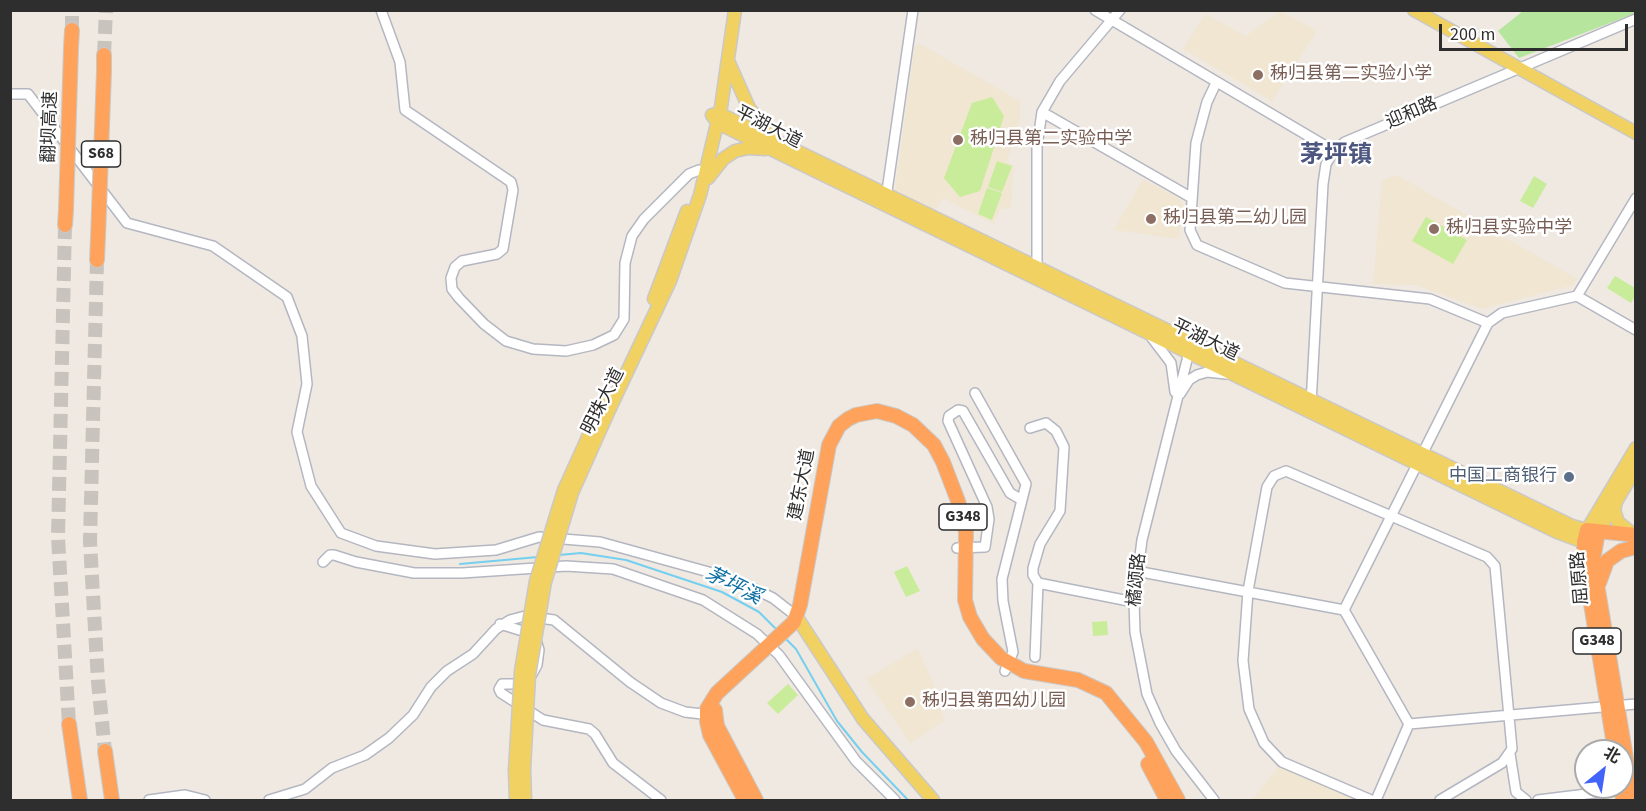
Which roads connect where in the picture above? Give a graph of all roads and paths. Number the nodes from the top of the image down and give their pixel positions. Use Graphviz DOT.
graph roads {
  1 [pos="381,10"];
  2 [pos="728,10"];
  3 [pos="735,10"];
  4 [pos="913,10"];
  5 [pos="1095,10"];
  6 [pos="1120,10"];
  7 [pos="1414,10"];
  8 [pos="1635,19"];
  9 [pos="1110,22"];
  10 [pos="72,30"];
  11 [pos="104,55"];
  12 [pos="729,63"];
  13 [pos="1519,69"];
  14 [pos="1216,83"];
  15 [pos="10,94"];
  16 [pos="1042,112"];
  17 [pos="717,117"];
  18 [pos="1635,133"];
  19 [pos="1334,151"];
  20 [pos="789,154"];
  21 [pos="699,170"];
  22 [pos="700,195"];
  23 [pos="1192,198"];
  24 [pos="1635,198"];
  25 [pos="885,200"];
  26 [pos="65,225"];
  27 [pos="97,260"];
  28 [pos="1036,274"];
  29 [pos="1318,286"];
  30 [pos="1577,296"];
  31 [pos="1488,323"];
  32 [pos="1635,330"];
  33 [pos="1146,332"];
  34 [pos="1190,348"];
  35 [pos="1240,378"];
  36 [pos="975,393"];
  37 [pos="606,406"];
  38 [pos="1311,406"];
  39 [pos="1175,407"];
  40 [pos="1030,428"];
  41 [pos="1635,448"];
  42 [pos="1420,459"];
  43 [pos="1635,468"];
  44 [pos="1617,498"];
  45 [pos="1022,500"];
  46 [pos="1392,515"];
  47 [pos="1635,535"];
  48 [pos="1591,537"];
  49 [pos="1635,547"];
  50 [pos="962,549"];
  51 [pos="323,562"];
  52 [pos="1136,571"];
  53 [pos="1038,584"];
  54 [pos="1248,591"];
  55 [pos="1599,594"];
  56 [pos="1134,602"];
  57 [pos="1344,609"];
  58 [pos="499,624"];
  59 [pos="796,624"];
  60 [pos="774,645"];
  61 [pos="1035,657"];
  62 [pos="1007,667"];
  63 [pos="1635,704"];
  64 [pos="1613,706"];
  65 [pos="710,715"];
  66 [pos="1509,715"];
  67 [pos="69,724"];
  68 [pos="1408,724"];
  69 [pos="1614,739"];
  70 [pos="1619,739"];
  71 [pos="105,751"];
  72 [pos="1510,754"];
  73 [pos="519,770"];
  74 [pos="1574,798"];
  75 [pos="80,801"];
  76 [pos="112,801"];
  77 [pos="149,801"];
  78 [pos="205,801"];
  79 [pos="269,801"];
  80 [pos="516,801"];
  81 [pos="525,801"];
  82 [pos="661,801"];
  83 [pos="745,801"];
  84 [pos="756,801"];
  85 [pos="895,801"];
  86 [pos="933,801"];
  87 [pos="1167,801"];
  88 [pos="1178,801"];
  89 [pos="1214,801"];
  90 [pos="1371,801"];
  91 [pos="1376,801"];
  92 [pos="1440,801"];
  93 [pos="1526,801"];
  94 [pos="1538,801"];
  1 -- 21 [label="street"];
  2 -- 17 [label="main road, 明珠大道"];
  3 -- 12 [label="main road, 明珠大道"];
  4 -- 25 [label="street"];
  5 -- 9 [label="street"];
  6 -- 9 [label="street"];
  7 -- 13 [label="main road"];
  8 -- 13 [label="street, 迎和路"];
  9 -- 14 [label="street"];
  9 -- 16 [label="street"];
  10 -- 26 [label="highway, 翻坝高速 / S68, bridge"];
  11 -- 27 [label="highway, S68, bridge"];
  12 -- 17 [label="main road, 明珠大道"];
  12 -- 20 [label="main road"];
  13 -- 18 [label="main road"];
  13 -- 19 [label="street, 迎和路"];
  14 -- 19 [label="street"];
  14 -- 23 [label="street"];
  15 -- 59 [label="street"];
  16 -- 23 [label="street"];
  16 -- 28 [label="street"];
  17 -- 20 [label="main road, 平湖大道"];
  17 -- 21 [label="main road, 明珠大道"];
  17 -- 22 [label="main road, 明珠大道"];
  19 -- 29 [label="street"];
  20 -- 22 [label="main road"];
  20 -- 25 [label="main road, 平湖大道"];
  21 -- 37 [label="main road, 明珠大道"];
  22 -- 37 [label="main road, 明珠大道"];
  23 -- 29 [label="street"];
  24 -- 30 [label="street"];
  25 -- 28 [label="main road, 平湖大道"];
  28 -- 33 [label="main road, 平湖大道"];
  28 -- 34 [label="main road, 平湖大道"];
  29 -- 31 [label="street"];
  29 -- 38 [label="street"];
  30 -- 31 [label="street"];
  30 -- 32 [label="street"];
  31 -- 42 [label="street"];
  33 -- 34 [label="main road, 平湖大道"];
  33 -- 39 [label="street"];
  34 -- 35 [label="main road, 平湖大道"];
  34 -- 38 [label="main road, 平湖大道"];
  34 -- 39 [label="street, 橘颂路"];
  35 -- 38 [label="main road, 平湖大道"];
  35 -- 39 [label="street"];
  36 -- 45 [label="street"];
  37 -- 73 [label="main road, 明珠大道, bridge"];
  38 -- 42 [label="main road, 平湖大道"];
  39 -- 52 [label="street, 橘颂路"];
  40 -- 53 [label="street"];
  41 -- 48 [label="main road, 屈原路"];
  42 -- 46 [label="street"];
  42 -- 48 [label="main road, 平湖大道"];
  43 -- 44 [label="main road, 屈原路"];
  44 -- 47 [label="main road"];
  44 -- 48 [label="main road, 屈原路"];
  45 -- 50 [label="street"];
  45 -- 62 [label="street"];
  46 -- 54 [label="street"];
  46 -- 57 [label="street"];
  46 -- 66 [label="street"];
  47 -- 48 [label="highway, 平湖大道"];
  48 -- 49 [label="highway, 平湖大道"];
  48 -- 55 [label="highway, 屈原路 / G348"];
  48 -- 64 [label="highway, 屈原路 / G348"];
  49 -- 55 [label="highway"];
  50 -- 59 [label="highway, 建东大道 / G348"];
  50 -- 62 [label="highway, 建东大道 / G348"];
  51 -- 60 [label="street"];
  52 -- 54 [label="street"];
  52 -- 56 [label="street, 橘颂路"];
  53 -- 56 [label="street"];
  53 -- 61 [label="street"];
  54 -- 57 [label="street"];
  54 -- 90 [label="street"];
  55 -- 64 [label="highway, 屈原路 / G348"];
  56 -- 89 [label="street, 橘颂路"];
  57 -- 68 [label="street"];
  58 -- 65 [label="street"];
  58 -- 79 [label="street"];
  58 -- 82 [label="street"];
  59 -- 60 [label="highway, 建东大道 / G348"];
  59 -- 86 [label="main road"];
  60 -- 65 [label="highway, 建东大道 / G348"];
  60 -- 85 [label="street"];
  62 -- 87 [label="highway, 建东大道 / G348"];
  62 -- 88 [label="highway, 建东大道 / G348"];
  63 -- 64 [label="street"];
  64 -- 66 [label="street"];
  64 -- 69 [label="highway, 屈原路 / G348"];
  64 -- 70 [label="highway, 屈原路 / G348"];
  65 -- 83 [label="highway"];
  65 -- 84 [label="highway"];
  66 -- 68 [label="street"];
  66 -- 72 [label="street"];
  67 -- 75 [label="highway"];
  68 -- 91 [label="street"];
  71 -- 76 [label="highway"];
  72 -- 92 [label="street"];
  72 -- 93 [label="street"];
  73 -- 80 [label="main road, 明珠大道"];
  73 -- 81 [label="main road, 明珠大道"];
  74 -- 94 [label="street"];
  77 -- 78 [label="street"];
}
